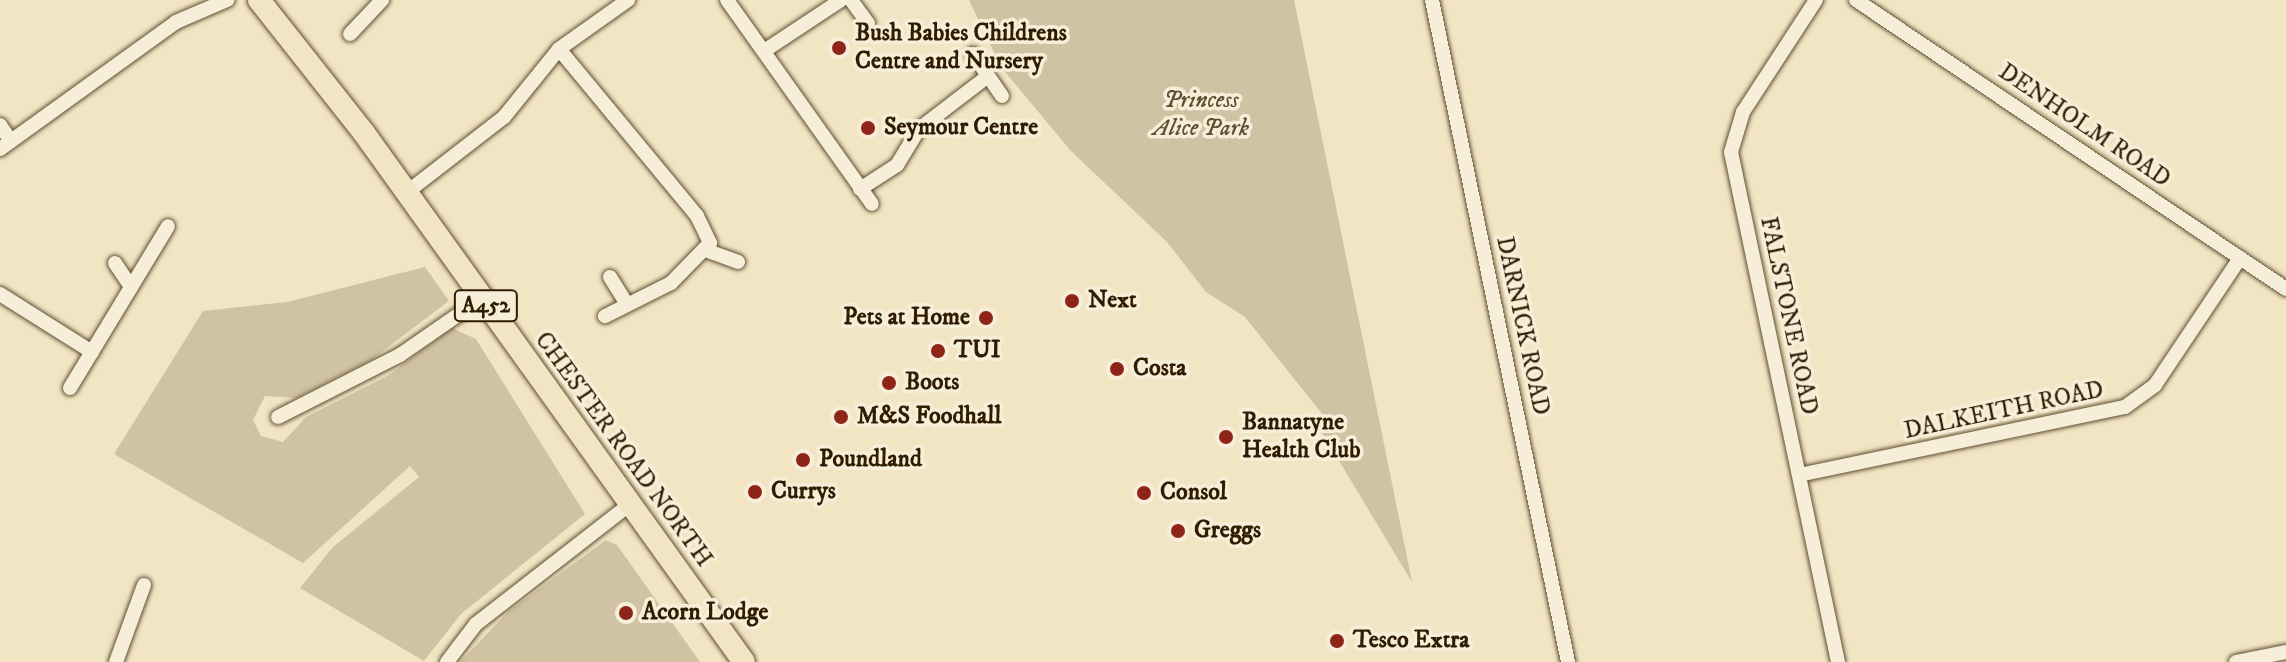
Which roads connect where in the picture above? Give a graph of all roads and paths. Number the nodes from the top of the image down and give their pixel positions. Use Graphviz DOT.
graph roads {
  1 [pos="227,0"];
  2 [pos="259,0"];
  3 [pos="382,0"];
  4 [pos="628,0"];
  5 [pos="727,0"];
  6 [pos="841,0"];
  7 [pos="851,0"];
  8 [pos="1432,0"];
  9 [pos="1816,0"];
  10 [pos="1856,0"];
  11 [pos="868,23"];
  12 [pos="350,34"];
  13 [pos="559,49"];
  14 [pos="764,51"];
  15 [pos="973,54"];
  16 [pos="988,76"];
  17 [pos="1002,96"];
  18 [pos="0,125"];
  19 [pos="5,144"];
  20 [pos="860,189"];
  21 [pos="406,193"];
  22 [pos="872,204"];
  23 [pos="168,226"];
  24 [pos="708,251"];
  25 [pos="2240,258"];
  26 [pos="738,262"];
  27 [pos="115,263"];
  28 [pos="610,277"];
  29 [pos="131,287"];
  30 [pos="2286,289"];
  31 [pos="0,294"];
  32 [pos="481,299"];
  33 [pos="627,304"];
  34 [pos="605,316"];
  35 [pos="92,352"];
  36 [pos="70,388"];
  37 [pos="278,417"];
  38 [pos="1799,475"];
  39 [pos="630,504"];
  40 [pos="144,585"];
  41 [pos="2286,652"];
  42 [pos="116,662"];
  43 [pos="447,662"];
  44 [pos="744,662"];
  45 [pos="1568,662"];
  46 [pos="1838,662"];
  47 [pos="2236,662"];
  1 -- 19 [label="street"];
  2 -- 21 [label="highway, CHESTER ROAD NORTH / A452"];
  3 -- 12 [label="street"];
  4 -- 13 [label="street"];
  5 -- 14 [label="street"];
  6 -- 14 [label="street"];
  7 -- 11 [label="street"];
  8 -- 45 [label="street, DARNICK ROAD"];
  9 -- 38 [label="street, FALSTONE ROAD"];
  10 -- 25 [label="street, DENHOLM ROAD"];
  13 -- 21 [label="street"];
  13 -- 24 [label="street"];
  14 -- 20 [label="street"];
  15 -- 16 [label="street"];
  16 -- 17 [label="street"];
  16 -- 20 [label="street"];
  18 -- 19 [label="street"];
  20 -- 22 [label="street"];
  21 -- 32 [label="highway, CHESTER ROAD NORTH / A452"];
  23 -- 29 [label="street"];
  24 -- 26 [label="street"];
  24 -- 33 [label="street"];
  25 -- 30 [label="street, DENHOLM ROAD"];
  25 -- 38 [label="street, DALKEITH ROAD"];
  27 -- 29 [label="street"];
  28 -- 33 [label="street"];
  29 -- 35 [label="street"];
  31 -- 35 [label="street"];
  32 -- 37 [label="street"];
  32 -- 39 [label="highway, CHESTER ROAD NORTH / A452"];
  33 -- 34 [label="street"];
  35 -- 36 [label="street"];
  38 -- 46 [label="street, FALSTONE ROAD"];
  39 -- 43 [label="street"];
  39 -- 44 [label="highway, CHESTER ROAD NORTH / A452"];
  40 -- 42 [label="street"];
  41 -- 47 [label="street"];
}
